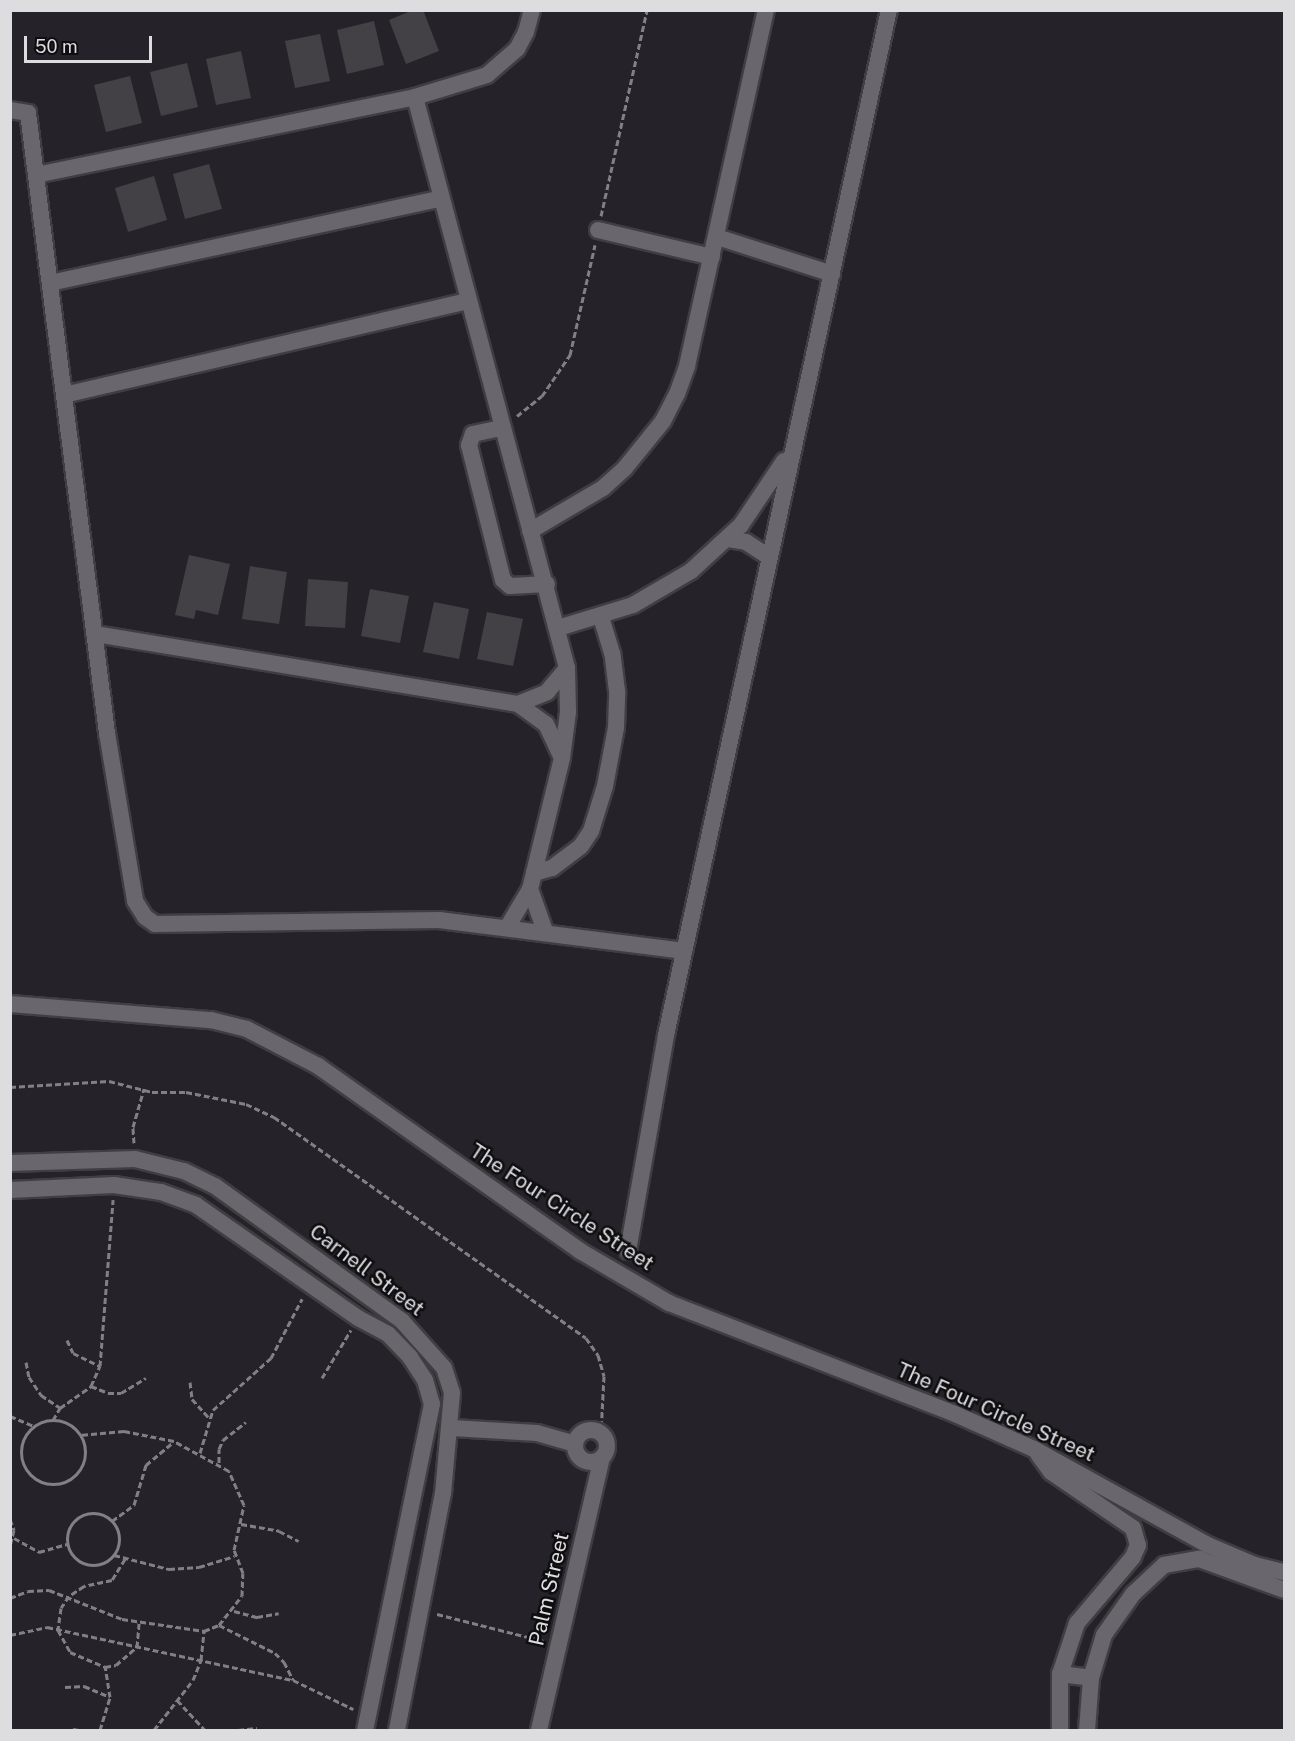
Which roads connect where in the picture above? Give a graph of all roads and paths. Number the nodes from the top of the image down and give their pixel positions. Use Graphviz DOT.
graph roads {
  1 [pos="532,10"];
  2 [pos="766,10"];
  3 [pos="890,10"];
  4 [pos="415,97"];
  5 [pos="10,110"];
  6 [pos="36,175"];
  7 [pos="439,199"];
  8 [pos="598,230"];
  9 [pos="717,237"];
  10 [pos="712,257"];
  11 [pos="832,274"];
  12 [pos="50,283"];
  13 [pos="467,301"];
  14 [pos="64,395"];
  15 [pos="501,428"];
  16 [pos="795,438"];
  17 [pos="530,531"];
  18 [pos="728,539"];
  19 [pos="769,557"];
  20 [pos="547,584"];
  21 [pos="601,617"];
  22 [pos="558,628"];
  23 [pos="94,634"];
  24 [pos="567,668"];
  25 [pos="518,704"];
  26 [pos="562,758"];
  27 [pos="534,873"];
  28 [pos="530,889"];
  29 [pos="508,926"];
  30 [pos="545,931"];
  31 [pos="684,951"];
  32 [pos="10,1004"];
  33 [pos="10,1087"];
  34 [pos="144,1089"];
  35 [pos="135,1159"];
  36 [pos="10,1163"];
  37 [pos="114,1185"];
  38 [pos="10,1190"];
  39 [pos="628,1251"];
  40 [pos="309,1285"];
  41 [pos="358,1318"];
  42 [pos="402,1321"];
  43 [pos="388,1334"];
  44 [pos="67,1340"];
  45 [pos="26,1362"];
  46 [pos="100,1366"];
  47 [pos="146,1378"];
  48 [pos="321,1378"];
  49 [pos="190,1382"];
  50 [pos="91,1386"];
  51 [pos="60,1408"];
  52 [pos="10,1416"];
  53 [pos="208,1418"];
  54 [pos="53,1420"];
  55 [pos="246,1422"];
  56 [pos="34,1427"];
  57 [pos="452,1428"];
  58 [pos="601,1433"];
  59 [pos="80,1435"];
  60 [pos="174,1441"];
  61 [pos="575,1444"];
  62 [pos="1034,1449"];
  63 [pos="200,1453"];
  64 [pos="602,1458"];
  65 [pos="219,1463"];
  66 [pos="10,1519"];
  67 [pos="112,1521"];
  68 [pos="241,1524"];
  69 [pos="14,1538"];
  70 [pos="406,1538"];
  71 [pos="299,1541"];
  72 [pos="435,1542"];
  73 [pos="67,1544"];
  74 [pos="10,1546"];
  75 [pos="114,1555"];
  76 [pos="234,1556"];
  77 [pos="125,1559"];
  78 [pos="1284,1572"];
  79 [pos="1284,1590"];
  80 [pos="69,1596"];
  81 [pos="10,1598"];
  82 [pos="420,1610"];
  83 [pos="234,1611"];
  84 [pos="279,1613"];
  85 [pos="139,1622"];
  86 [pos="1077,1623"];
  87 [pos="219,1625"];
  88 [pos="58,1630"];
  89 [pos="204,1631"];
  90 [pos="10,1635"];
  91 [pos="1104,1635"];
  92 [pos="559,1645"];
  93 [pos="137,1647"];
  94 [pos="201,1660"];
  95 [pos="105,1666"];
  96 [pos="1060,1674"];
  97 [pos="1091,1678"];
  98 [pos="293,1680"];
  99 [pos="65,1687"];
  100 [pos="110,1697"];
  101 [pos="177,1700"];
  102 [pos="366,1723"];
  103 [pos="257,1728"];
  104 [pos="73,1729"];
  105 [pos="79,1731"];
  106 [pos="100,1731"];
  107 [pos="154,1731"];
  108 [pos="205,1731"];
  109 [pos="238,1731"];
  110 [pos="397,1731"];
  111 [pos="539,1731"];
  112 [pos="1060,1731"];
  113 [pos="1087,1731"];
  1 -- 4 [label="street"];
  2 -- 9 [label="street"];
  3 -- 11 [label="street"];
  4 -- 6 [label="street"];
  4 -- 7 [label="street"];
  5 -- 6 [label="street"];
  6 -- 12 [label="street"];
  7 -- 12 [label="street"];
  7 -- 13 [label="street"];
  8 -- 10 [label="street"];
  9 -- 10 [label="street"];
  9 -- 11 [label="street"];
  10 -- 17 [label="street"];
  11 -- 16 [label="street"];
  12 -- 14 [label="street"];
  13 -- 14 [label="street"];
  13 -- 15 [label="street"];
  14 -- 23 [label="street"];
  15 -- 17 [label="street"];
  15 -- 20 [label="street"];
  16 -- 18 [label="street"];
  16 -- 19 [label="street"];
  17 -- 20 [label="street"];
  18 -- 19 [label="street"];
  18 -- 21 [label="street"];
  19 -- 31 [label="street"];
  20 -- 22 [label="street"];
  21 -- 22 [label="street"];
  21 -- 27 [label="street"];
  22 -- 24 [label="street"];
  23 -- 25 [label="street"];
  23 -- 29 [label="street"];
  24 -- 25 [label="street"];
  24 -- 26 [label="street"];
  25 -- 26 [label="street"];
  26 -- 27 [label="street"];
  27 -- 28 [label="street"];
  28 -- 29 [label="street"];
  28 -- 30 [label="street"];
  29 -- 30 [label="street"];
  30 -- 31 [label="street"];
  31 -- 39 [label="street"];
  32 -- 62 [label="street, The Four Circle Street"];
  33 -- 34 [label="path"];
  34 -- 35 [label="path"];
  34 -- 58 [label="path"];
  35 -- 36 [label="street, Carnell Street"];
  35 -- 42 [label="street, Carnell Street"];
  37 -- 38 [label="street, Carnell Street"];
  37 -- 40 [label="street, Carnell Street"];
  37 -- 46 [label="path"];
  40 -- 41 [label="street, Carnell Street"];
  40 -- 53 [label="path"];
  41 -- 43 [label="street, Carnell Street"];
  41 -- 48 [label="path"];
  42 -- 43 [label="street"];
  42 -- 57 [label="street, Carnell Street"];
  43 -- 70 [label="street, Carnell Street"];
  44 -- 46 [label="path"];
  45 -- 51 [label="path"];
  46 -- 50 [label="path"];
  47 -- 50 [label="path"];
  49 -- 53 [label="path"];
  50 -- 51 [label="path"];
  51 -- 54 [label="path"];
  52 -- 56 [label="path"];
  53 -- 63 [label="path"];
  54 -- 56 [label="path"];
  54 -- 59 [label="path"];
  55 -- 65 [label="path"];
  56 -- 59 [label="path"];
  57 -- 61 [label="street"];
  57 -- 72 [label="street, Carnell Street"];
  58 -- 61 [label="street"];
  58 -- 64 [label="street"];
  59 -- 60 [label="path"];
  60 -- 63 [label="path"];
  60 -- 67 [label="path"];
  61 -- 64 [label="street"];
  62 -- 78 [label="street, The Four Circle Street"];
  62 -- 86 [label="street"];
  63 -- 65 [label="path"];
  64 -- 92 [label="street, Palm Street"];
  65 -- 68 [label="path"];
  66 -- 69 [label="path"];
  67 -- 73 [label="path"];
  67 -- 75 [label="path"];
  68 -- 71 [label="path"];
  68 -- 76 [label="path"];
  69 -- 73 [label="path"];
  69 -- 74 [label="path"];
  70 -- 72 [label="street"];
  70 -- 102 [label="street, Carnell Street"];
  72 -- 82 [label="street, Carnell Street"];
  73 -- 75 [label="path"];
  75 -- 77 [label="path"];
  76 -- 77 [label="path"];
  76 -- 83 [label="path"];
  77 -- 80 [label="path"];
  79 -- 91 [label="street"];
  80 -- 81 [label="path"];
  80 -- 85 [label="path"];
  80 -- 88 [label="path"];
  82 -- 92 [label="path"];
  82 -- 110 [label="street, Carnell Street"];
  83 -- 84 [label="path"];
  83 -- 87 [label="path"];
  85 -- 89 [label="path"];
  85 -- 93 [label="path"];
  86 -- 91 [label="street"];
  86 -- 96 [label="street"];
  87 -- 89 [label="path"];
  87 -- 98 [label="path"];
  88 -- 90 [label="path"];
  88 -- 93 [label="path"];
  88 -- 95 [label="path"];
  89 -- 94 [label="path"];
  91 -- 97 [label="street"];
  92 -- 111 [label="street, Palm Street"];
  93 -- 94 [label="path"];
  93 -- 95 [label="path"];
  94 -- 98 [label="path"];
  94 -- 101 [label="path"];
  95 -- 100 [label="path"];
  96 -- 97 [label="street"];
  96 -- 112 [label="street"];
  97 -- 113 [label="street"];
  98 -- 102 [label="path"];
  99 -- 100 [label="path"];
  100 -- 106 [label="path"];
  101 -- 107 [label="path"];
  101 -- 108 [label="path"];
  103 -- 109 [label="path"];
  104 -- 105 [label="path"];
}
